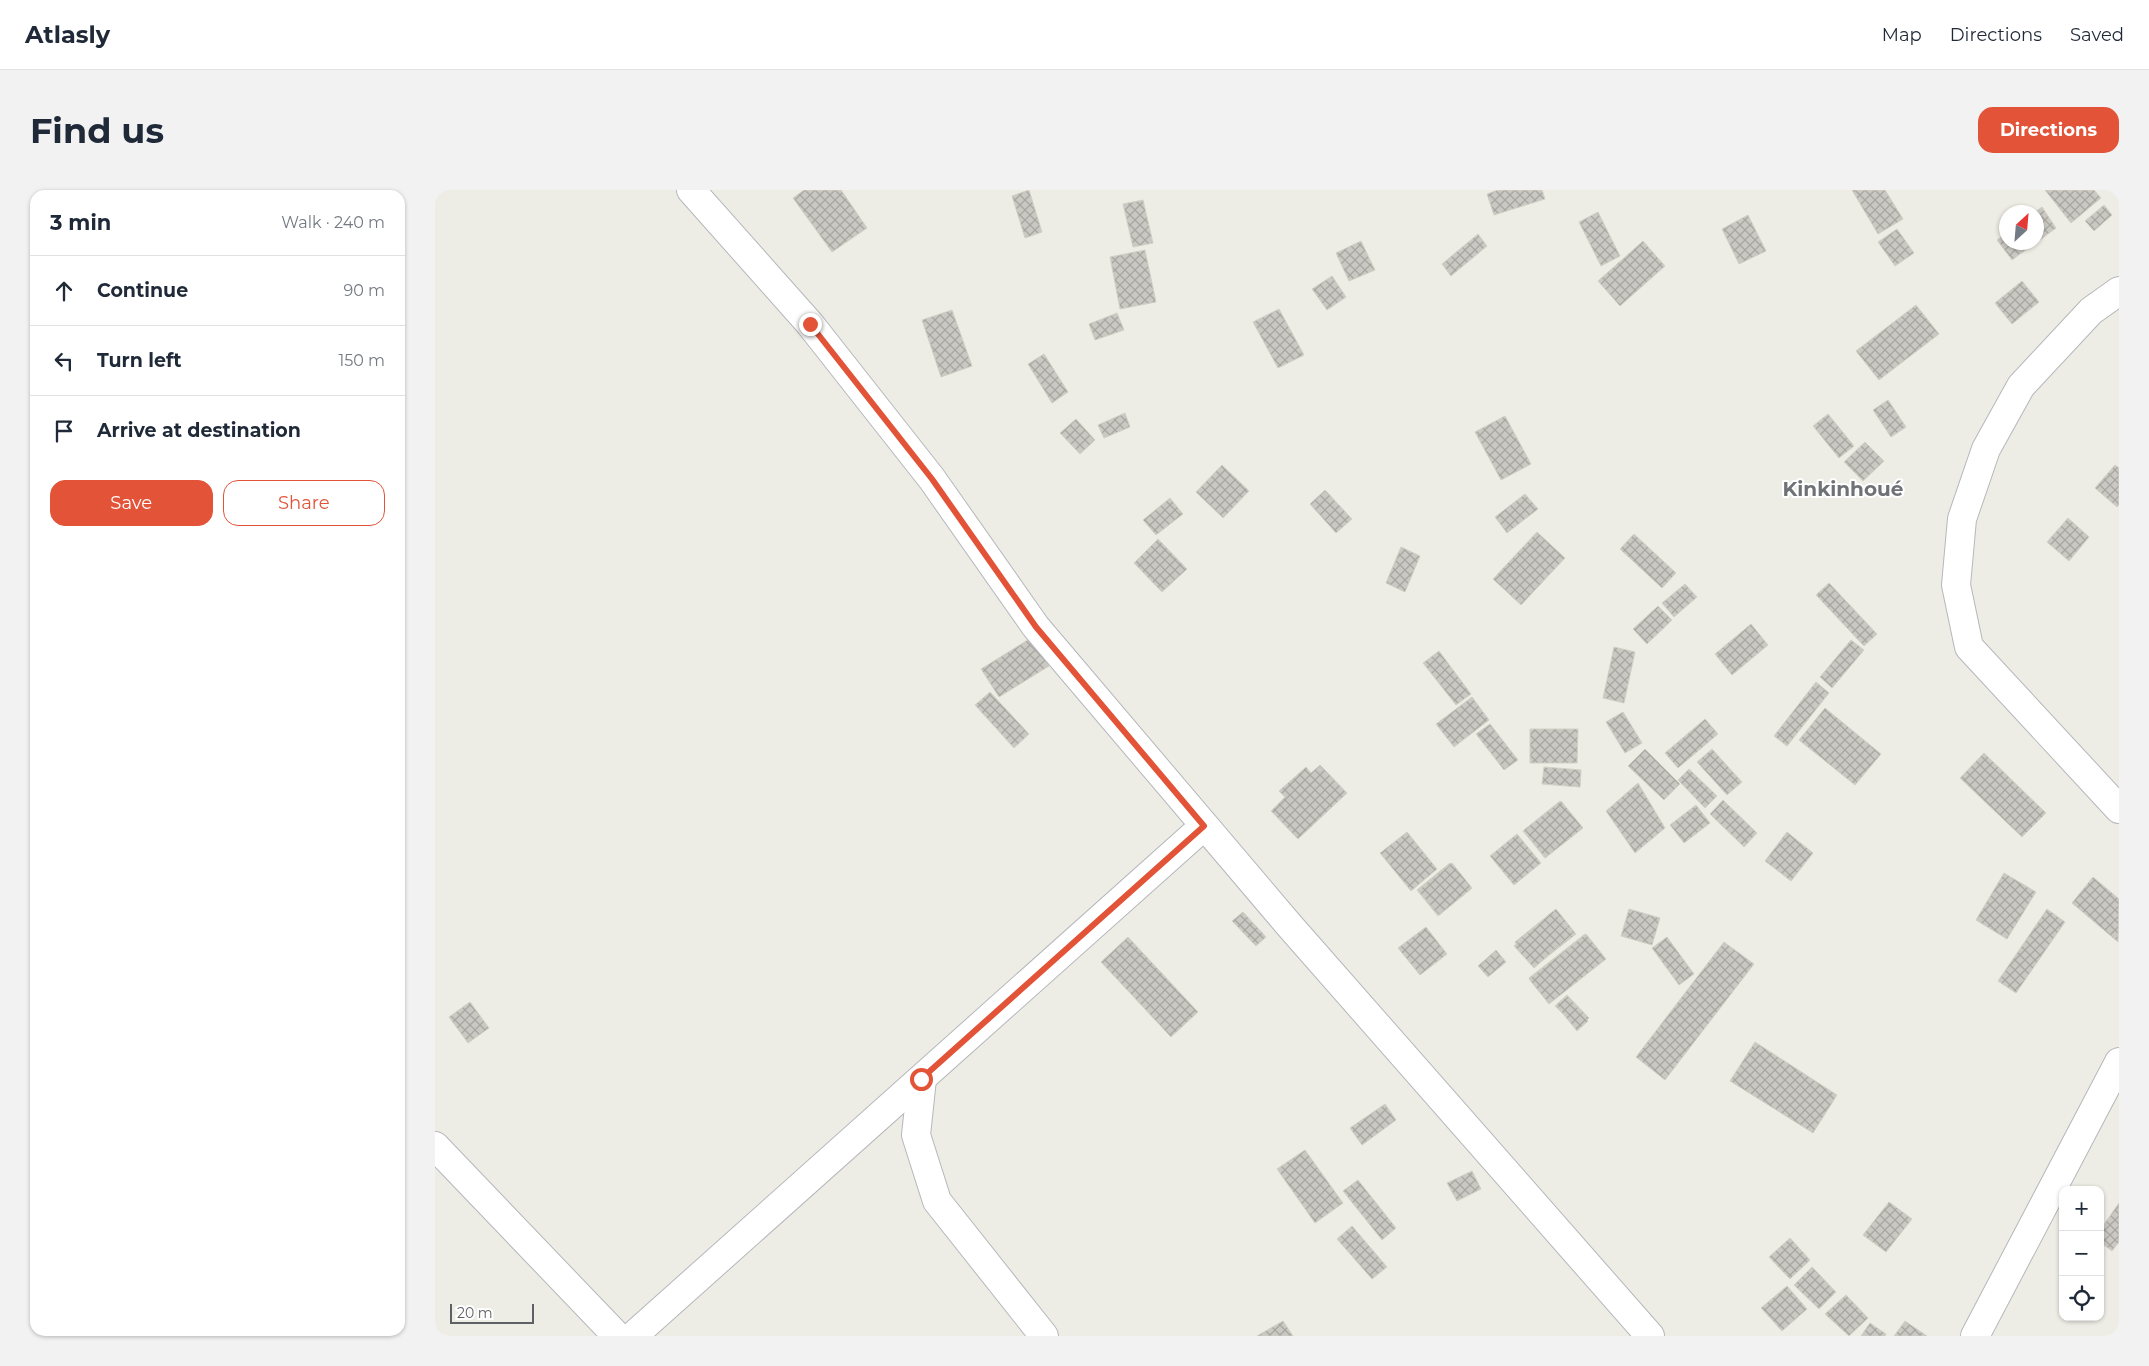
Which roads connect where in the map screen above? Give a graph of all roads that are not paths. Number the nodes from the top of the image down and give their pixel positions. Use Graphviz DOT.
graph roads {
  1 [pos="691,190"];
  2 [pos="2119,291"];
  3 [pos="2119,809"];
  4 [pos="1204,826"];
  5 [pos="2119,1062"];
  6 [pos="921,1079"];
  7 [pos="435,1146"];
  8 [pos="617,1336"];
  9 [pos="633,1336"];
  10 [pos="1044,1336"];
  11 [pos="1650,1336"];
  12 [pos="1975,1336"];
  1 -- 4 [label="street"];
  2 -- 3 [label="street"];
  4 -- 6 [label="street"];
  4 -- 11 [label="street"];
  5 -- 12 [label="street"];
  6 -- 9 [label="street"];
  6 -- 10 [label="street"];
  7 -- 8 [label="street"];
}
